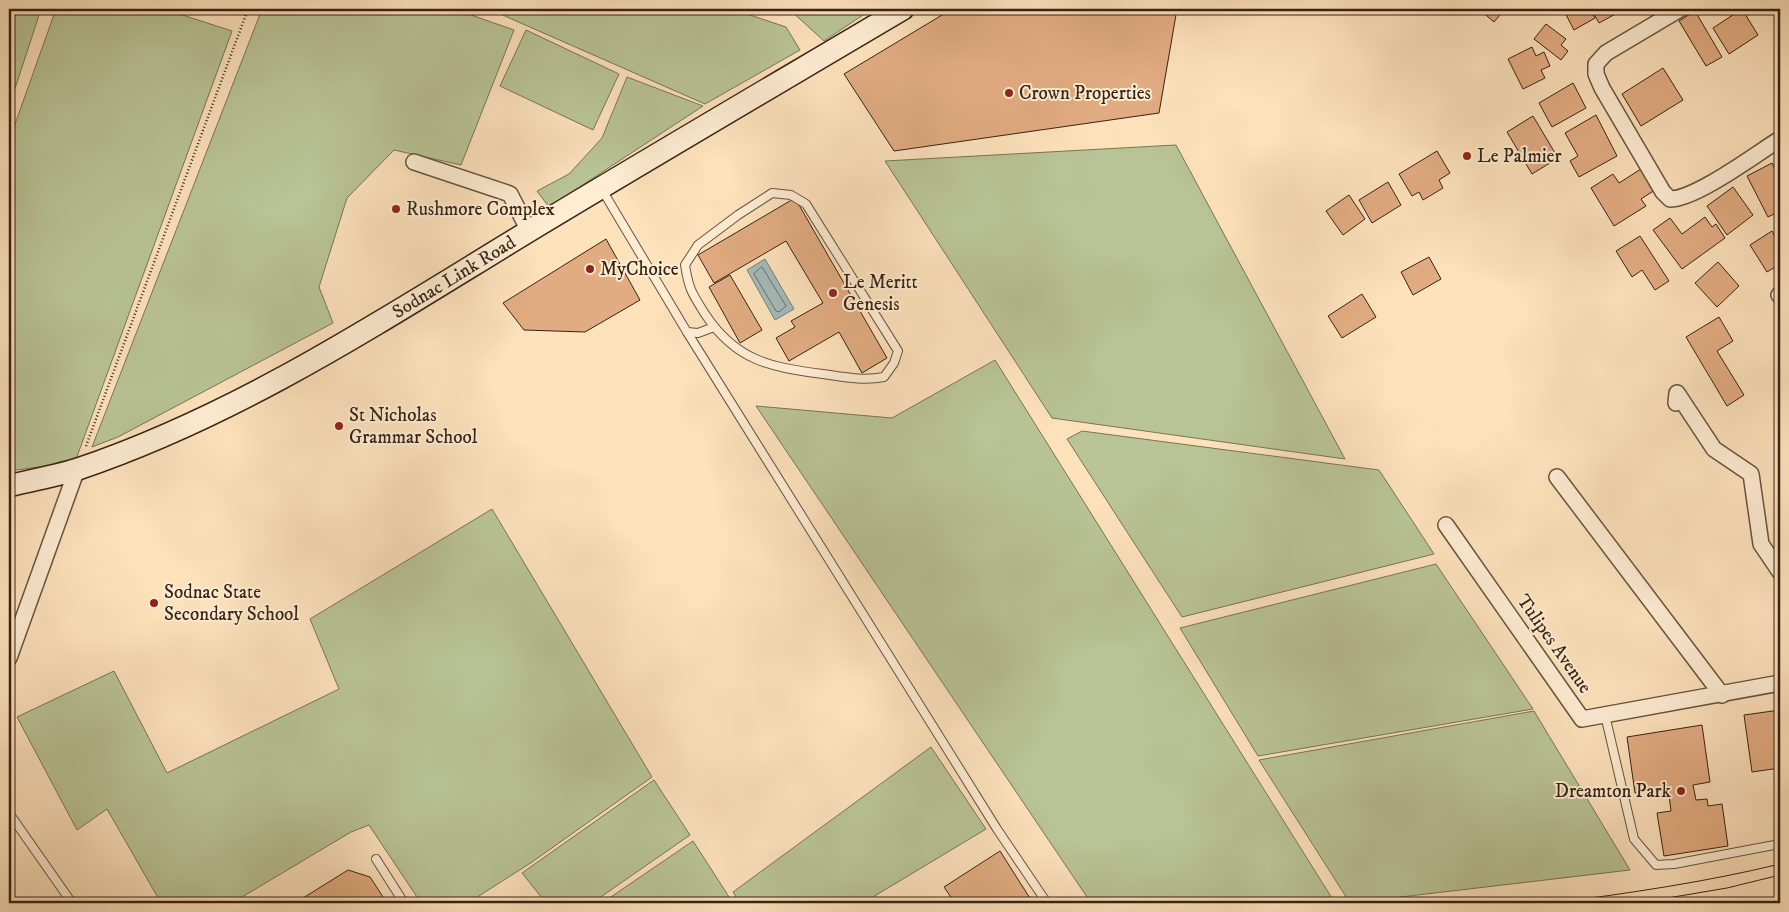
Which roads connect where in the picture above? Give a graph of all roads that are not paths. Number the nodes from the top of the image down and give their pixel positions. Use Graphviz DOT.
graph roads {
  1 [pos="903,9"];
  2 [pos="1680,9"];
  3 [pos="1780,139"];
  4 [pos="414,162"];
  5 [pos="601,188"];
  6 [pos="529,231"];
  7 [pos="714,327"];
  8 [pos="687,332"];
  9 [pos="1676,402"];
  10 [pos="77,469"];
  11 [pos="1557,477"];
  12 [pos="9,486"];
  13 [pos="1446,525"];
  14 [pos="1780,572"];
  15 [pos="9,658"];
  16 [pos="1780,682"];
  17 [pos="1722,694"];
  18 [pos="1605,716"];
  19 [pos="10,818"];
  20 [pos="1780,844"];
  21 [pos="376,859"];
  22 [pos="72,903"];
  23 [pos="404,903"];
  24 [pos="1047,903"];
  1 -- 5 [label="main road, Sodnac Link Road"];
  2 -- 3 [label="street"];
  4 -- 6 [label="street"];
  5 -- 6 [label="main road, Sodnac Link Road"];
  5 -- 8 [label="lane"];
  6 -- 10 [label="main road, Sodnac Link Road"];
  7 -- 7 [label="lane"];
  7 -- 8 [label="lane"];
  8 -- 24 [label="lane"];
  9 -- 14 [label="street"];
  10 -- 12 [label="main road, Sodnac Link Road"];
  10 -- 15 [label="street"];
  11 -- 17 [label="street"];
  13 -- 18 [label="street, Tulipes Avenue"];
  16 -- 17 [label="street, Tulipes Avenue"];
  17 -- 18 [label="street, Tulipes Avenue"];
  18 -- 20 [label="lane"];
  19 -- 22 [label="lane"];
  21 -- 23 [label="lane"];
}
